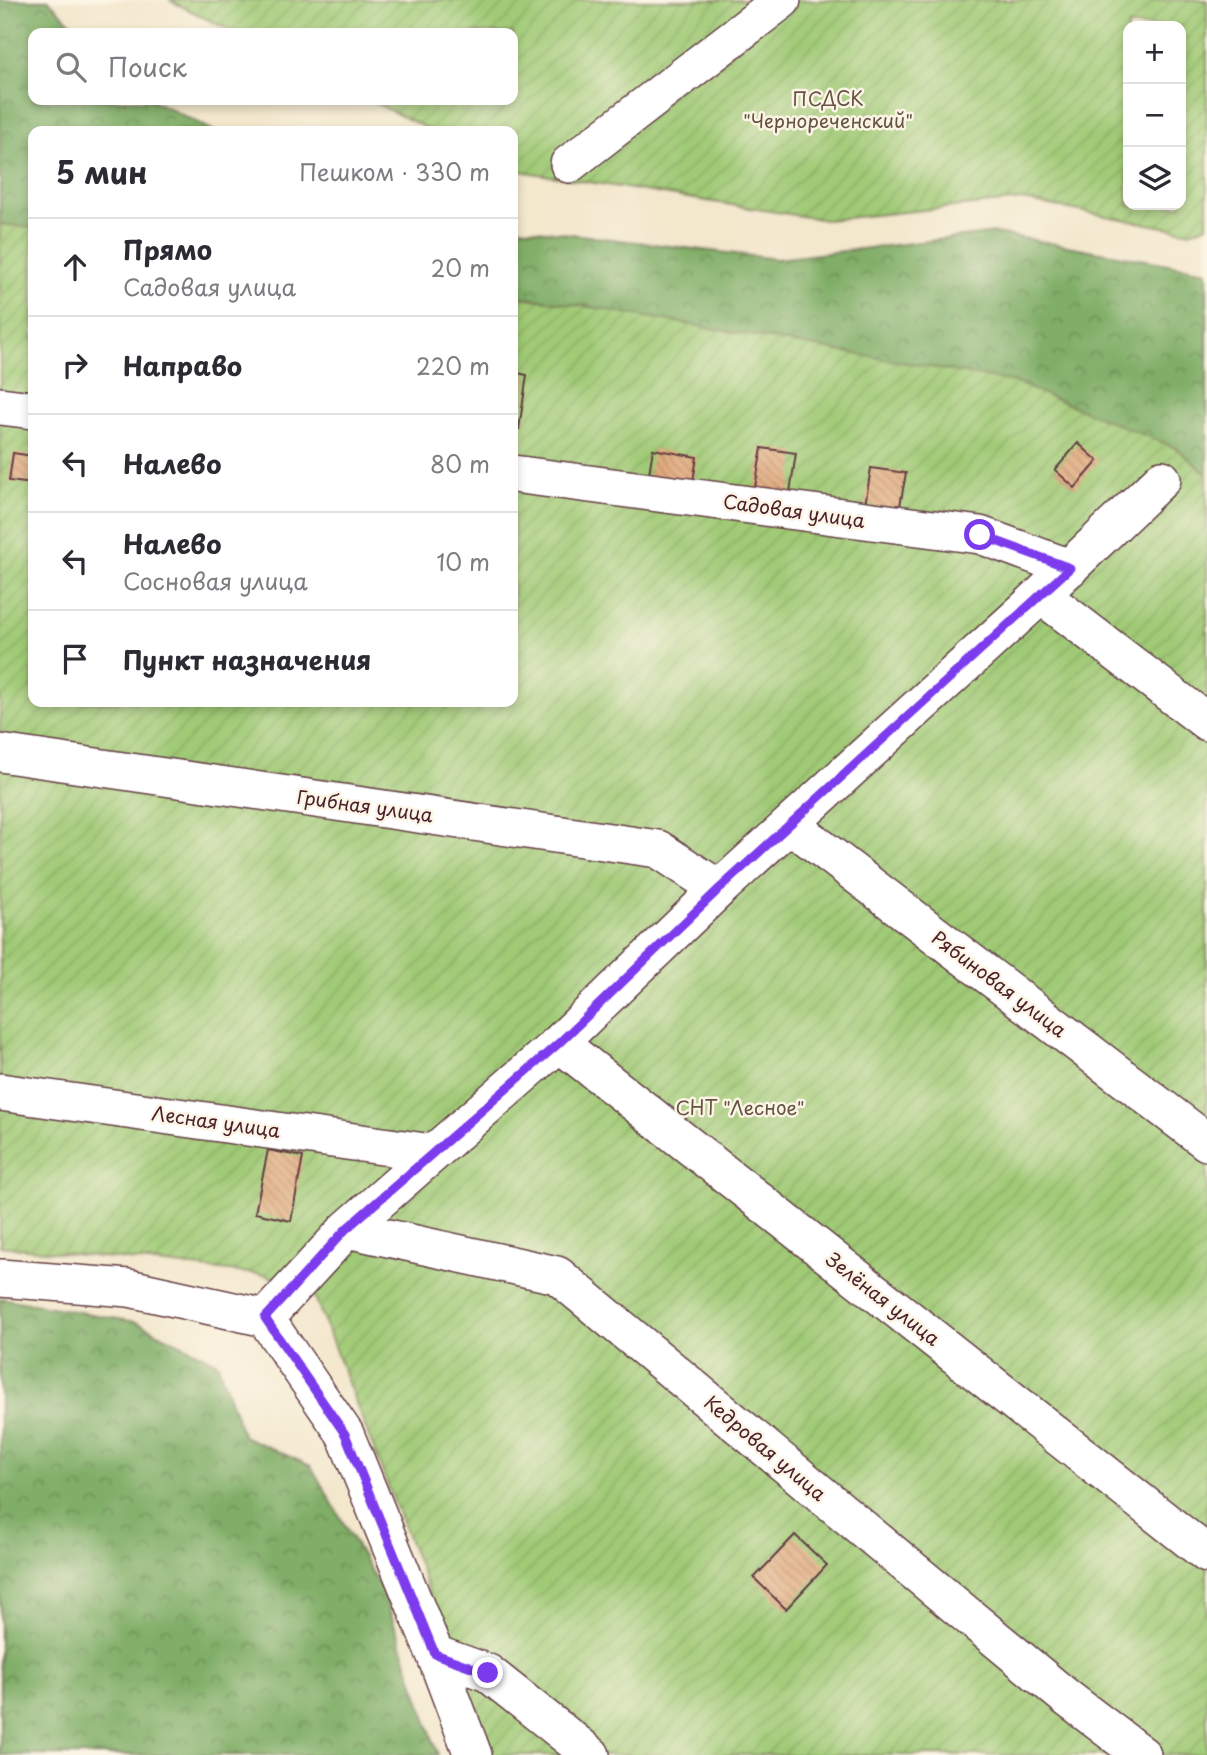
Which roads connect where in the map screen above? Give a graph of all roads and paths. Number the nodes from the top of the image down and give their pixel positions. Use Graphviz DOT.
graph roads {
  1 [pos="782,0"];
  2 [pos="569,164"];
  3 [pos="0,406"];
  4 [pos="28,409"];
  5 [pos="518,475"];
  6 [pos="1162,479"];
  7 [pos="1070,568"];
  8 [pos="1041,595"];
  9 [pos="1207,722"];
  10 [pos="0,753"];
  11 [pos="791,825"];
  12 [pos="719,889"];
  13 [pos="559,1043"];
  14 [pos="0,1092"];
  15 [pos="1207,1142"];
  16 [pos="432,1153"];
  17 [pos="346,1229"];
  18 [pos="0,1278"];
  19 [pos="265,1318"];
  20 [pos="1207,1554"];
  21 [pos="435,1654"];
  22 [pos="473,1755"];
  23 [pos="591,1755"];
  24 [pos="1142,1755"];
  1 -- 2 [label="street"];
  3 -- 4 [label="street"];
  5 -- 7 [label="street, Садовая улица"];
  6 -- 7 [label="street"];
  7 -- 8 [label="street"];
  8 -- 9 [label="street"];
  8 -- 11 [label="street"];
  10 -- 12 [label="street, Грибная улица"];
  11 -- 12 [label="street"];
  11 -- 15 [label="street, Рябиновая улица"];
  12 -- 13 [label="street"];
  13 -- 16 [label="street"];
  13 -- 20 [label="street, Зелёная улица"];
  14 -- 16 [label="street, Лесная улица"];
  16 -- 17 [label="street"];
  17 -- 19 [label="street"];
  17 -- 24 [label="street, Кедровая улица"];
  18 -- 19 [label="street"];
  19 -- 21 [label="street"];
  21 -- 22 [label="street"];
  21 -- 23 [label="street"];
}
